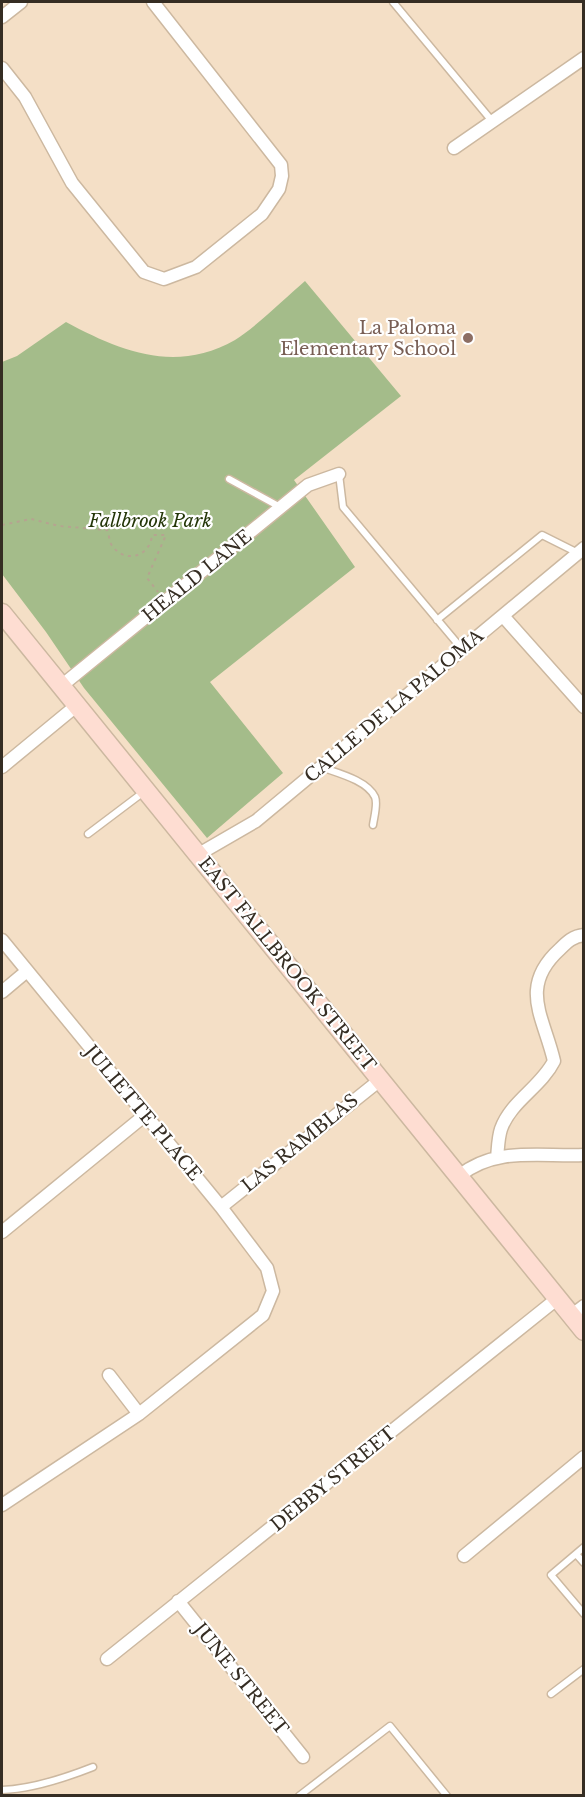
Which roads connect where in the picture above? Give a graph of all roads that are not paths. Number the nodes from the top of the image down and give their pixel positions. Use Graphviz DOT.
graph roads {
  1 [pos="21,2"];
  2 [pos="153,2"];
  3 [pos="393,2"];
  4 [pos="2,17"];
  5 [pos="584,58"];
  6 [pos="2,68"];
  7 [pos="492,121"];
  8 [pos="454,148"];
  9 [pos="339,474"];
  10 [pos="229,478"];
  11 [pos="281,508"];
  12 [pos="581,551"];
  13 [pos="2,613"];
  14 [pos="503,616"];
  15 [pos="437,620"];
  16 [pos="463,649"];
  17 [pos="60,687"];
  18 [pos="76,706"];
  19 [pos="584,707"];
  20 [pos="321,766"];
  21 [pos="2,767"];
  22 [pos="146,791"];
  23 [pos="373,825"];
  24 [pos="88,834"];
  25 [pos="199,854"];
  26 [pos="584,935"];
  27 [pos="2,940"];
  28 [pos="27,971"];
  29 [pos="2,992"];
  30 [pos="380,1080"];
  31 [pos="144,1116"];
  32 [pos="584,1155"];
  33 [pos="497,1158"];
  34 [pos="459,1176"];
  35 [pos="221,1207"];
  36 [pos="2,1232"];
  37 [pos="558,1298"];
  38 [pos="577,1311"];
  39 [pos="584,1331"];
  40 [pos="109,1375"];
  41 [pos="140,1414"];
  42 [pos="584,1457"];
  43 [pos="2,1505"];
  44 [pos="584,1547"];
  45 [pos="576,1554"];
  46 [pos="464,1556"];
  47 [pos="584,1563"];
  48 [pos="178,1600"];
  49 [pos="584,1614"];
  50 [pos="107,1659"];
  51 [pos="584,1670"];
  52 [pos="551,1694"];
  53 [pos="303,1757"];
  54 [pos="93,1767"];
  55 [pos="2,1790"];
  56 [pos="299,1796"];
  57 [pos="447,1796"];
  1 -- 4 [label="street"];
  2 -- 6 [label="street"];
  3 -- 7 [label="lane"];
  5 -- 7 [label="street"];
  7 -- 8 [label="street"];
  9 -- 11 [label="street, HEALD LANE"];
  9 -- 15 [label="lane"];
  10 -- 11 [label="lane"];
  11 -- 17 [label="street, HEALD LANE"];
  12 -- 14 [label="street, CALLE DE LA PALOMA"];
  12 -- 15 [label="lane"];
  13 -- 17 [label="main road, EAST FALLBROOK STREET"];
  14 -- 16 [label="street, CALLE DE LA PALOMA"];
  14 -- 19 [label="street"];
  15 -- 16 [label="lane"];
  16 -- 20 [label="street, CALLE DE LA PALOMA"];
  17 -- 18 [label="main road, EAST FALLBROOK STREET"];
  18 -- 21 [label="street"];
  18 -- 22 [label="main road, EAST FALLBROOK STREET"];
  20 -- 23 [label="lane"];
  20 -- 25 [label="street, CALLE DE LA PALOMA"];
  22 -- 24 [label="lane"];
  22 -- 25 [label="main road, EAST FALLBROOK STREET"];
  25 -- 30 [label="main road, EAST FALLBROOK STREET"];
  26 -- 33 [label="street"];
  27 -- 28 [label="street, JULIETTE PLACE"];
  28 -- 29 [label="street"];
  28 -- 31 [label="street, JULIETTE PLACE"];
  30 -- 34 [label="main road, EAST FALLBROOK STREET"];
  30 -- 35 [label="street, LAS RAMBLAS"];
  31 -- 35 [label="street, JULIETTE PLACE"];
  31 -- 36 [label="street"];
  32 -- 33 [label="street"];
  33 -- 34 [label="street"];
  34 -- 37 [label="main road, EAST FALLBROOK STREET"];
  35 -- 41 [label="street, JULIETTE PLACE"];
  37 -- 38 [label="main road, EAST FALLBROOK STREET"];
  37 -- 48 [label="street, DEBBY STREET"];
  38 -- 39 [label="main road, EAST FALLBROOK STREET"];
  40 -- 41 [label="street"];
  41 -- 43 [label="street"];
  42 -- 46 [label="street"];
  44 -- 45 [label="lane"];
  45 -- 47 [label="lane"];
  45 -- 49 [label="lane"];
  48 -- 50 [label="street, DEBBY STREET"];
  48 -- 53 [label="street, JUNE STREET"];
  51 -- 52 [label="lane"];
  54 -- 55 [label="lane"];
  56 -- 57 [label="lane"];
}
